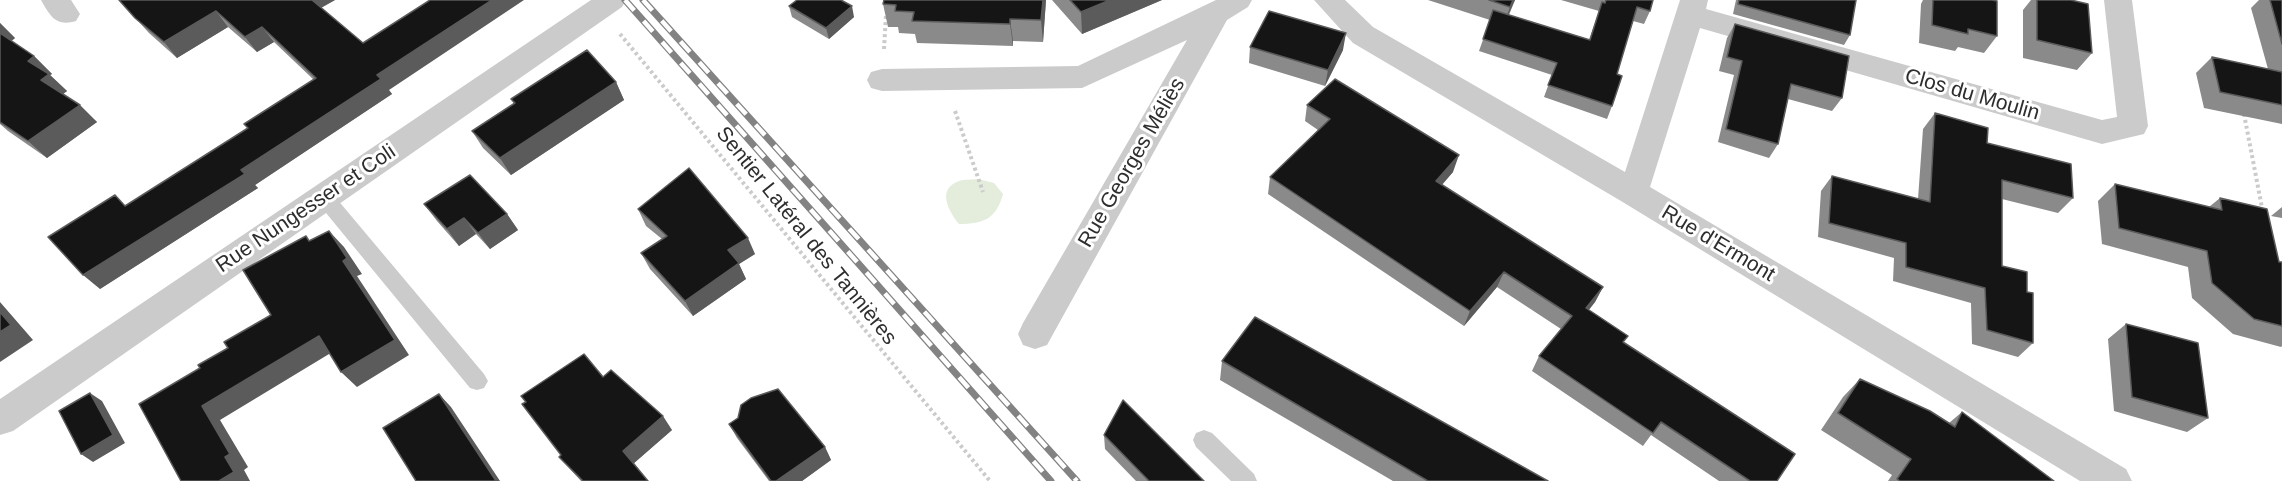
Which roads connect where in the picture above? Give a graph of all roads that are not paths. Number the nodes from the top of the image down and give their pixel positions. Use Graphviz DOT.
graph roads {
  1 [pos="1328,0"];
  2 [pos="2118,0"];
  3 [pos="604,5"];
  4 [pos="1228,7"];
  5 [pos="1692,7"];
  6 [pos="882,80"];
  7 [pos="1632,192"];
  8 [pos="324,197"];
  9 [pos="1035,334"];
  10 [pos="477,381"];
  11 [pos="0,419"];
  12 [pos="1204,440"];
  13 [pos="2102,478"];
  14 [pos="1246,481"];
  1 -- 7 [label="street, Rue d'Ermont"];
  2 -- 5 [label="street, Clos du Moulin"];
  3 -- 8 [label="street, Rue Nungesser et Coli"];
  4 -- 6 [label="street"];
  4 -- 9 [label="street, Rue Georges Méliès"];
  5 -- 7 [label="street"];
  7 -- 13 [label="street, Rue d'Ermont"];
  8 -- 10 [label="lane"];
  8 -- 11 [label="street, Rue Nungesser et Coli"];
  12 -- 14 [label="lane"];
}
